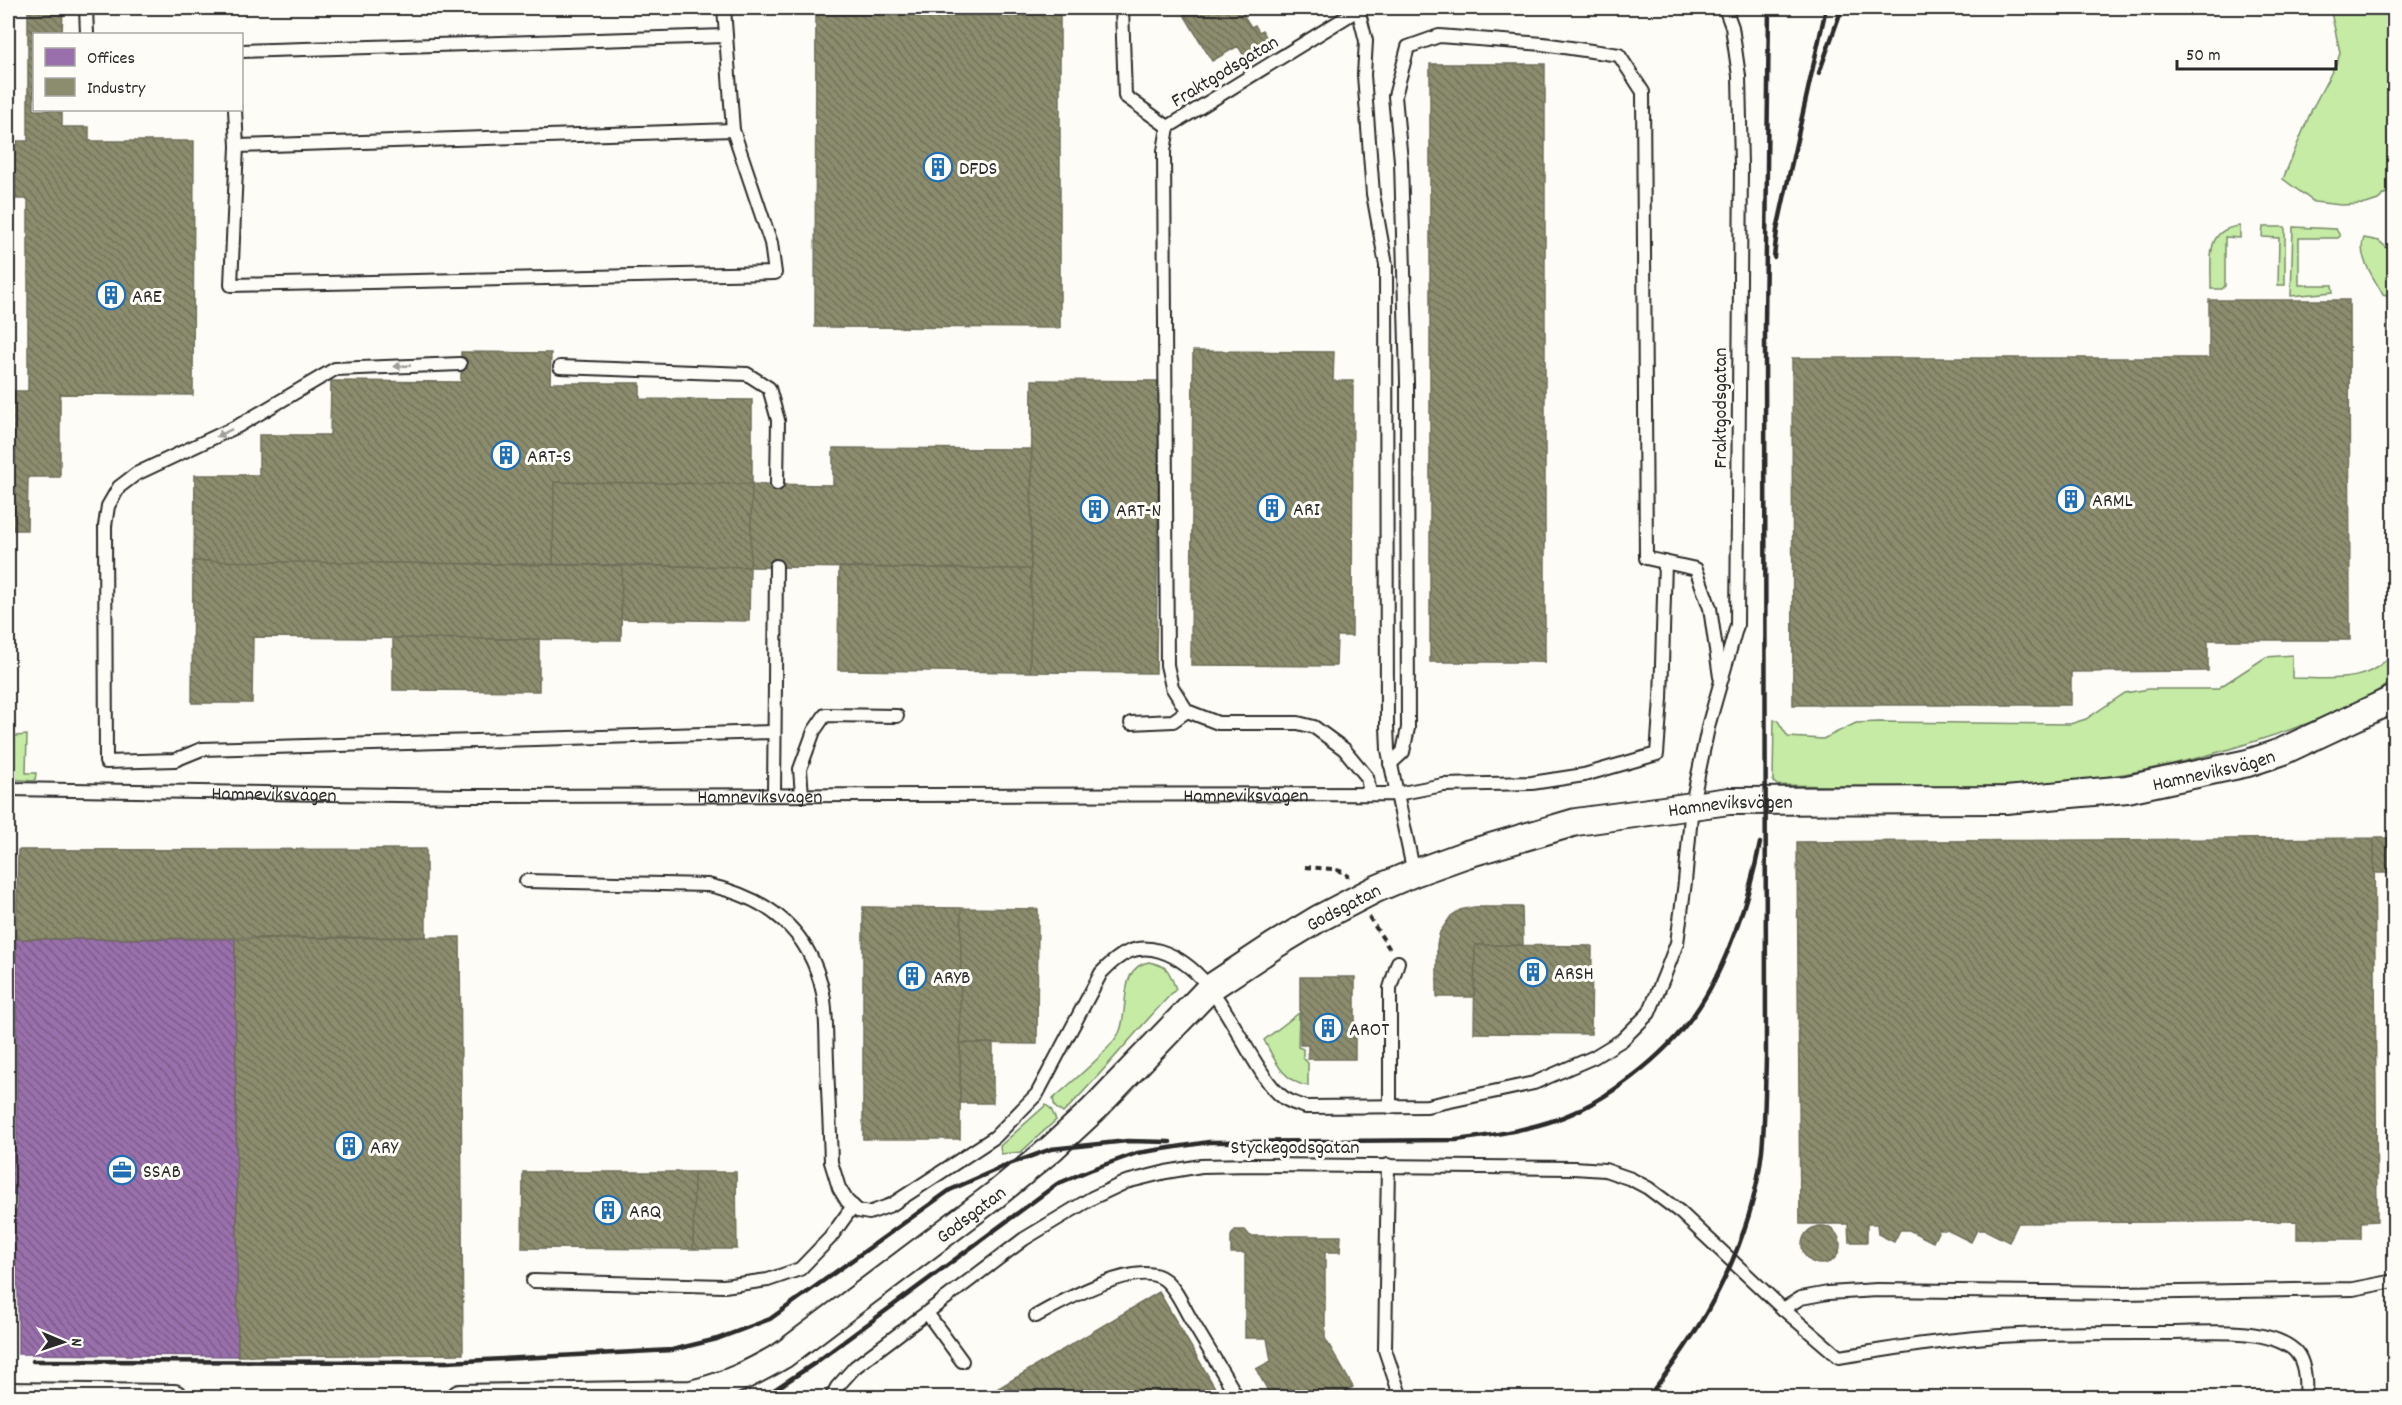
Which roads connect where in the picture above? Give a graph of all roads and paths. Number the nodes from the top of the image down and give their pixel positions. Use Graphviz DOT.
graph roads {
  1 [pos="86,8"];
  2 [pos="724,8"];
  3 [pos="1122,8"];
  4 [pos="1360,8"];
  5 [pos="1725,8"];
  6 [pos="87,33"];
  7 [pos="724,36"];
  8 [pos="243,51"];
  9 [pos="235,111"];
  10 [pos="1168,127"];
  11 [pos="733,130"];
  12 [pos="237,146"];
  13 [pos="460,364"];
  14 [pos="560,368"];
  15 [pos="777,484"];
  16 [pos="1665,562"];
  17 [pos="776,566"];
  18 [pos="1721,683"];
  19 [pos="2394,699"];
  20 [pos="1187,711"];
  21 [pos="897,717"];
  22 [pos="1131,723"];
  23 [pos="774,732"];
  24 [pos="1390,764"];
  25 [pos="8,789"];
  26 [pos="1370,794"];
  27 [pos="1397,794"];
  28 [pos="774,795"];
  29 [pos="802,795"];
  30 [pos="1692,804"];
  31 [pos="1305,867"];
  32 [pos="1414,873"];
  33 [pos="526,881"];
  34 [pos="1358,899"];
  35 [pos="1398,962"];
  36 [pos="1210,988"];
  37 [pos="1390,1107"];
  38 [pos="1388,1165"];
  39 [pos="853,1206"];
  40 [pos="533,1281"];
  41 [pos="2394,1281"];
  42 [pos="1783,1309"];
  43 [pos="927,1313"];
  44 [pos="1036,1316"];
  45 [pos="962,1361"];
  46 [pos="8,1396"];
  47 [pos="174,1398"];
  48 [pos="460,1398"];
  49 [pos="831,1398"];
  50 [pos="1238,1398"];
  51 [pos="1401,1398"];
  52 [pos="2306,1398"];
  1 -- 6 [label="lane"];
  2 -- 7 [label="lane"];
  3 -- 10 [label="lane"];
  4 -- 10 [label="lane, Fraktgodsgatan"];
  4 -- 24 [label="lane"];
  5 -- 18 [label="lane, Fraktgodsgatan"];
  7 -- 8 [label="lane"];
  7 -- 11 [label="lane"];
  9 -- 12 [label="lane"];
  10 -- 20 [label="lane"];
  11 -- 12 [label="lane"];
  11 -- 12 [label="lane"];
  13 -- 23 [label="lane, one-way"];
  14 -- 15 [label="lane"];
  16 -- 18 [label="lane"];
  16 -- 24 [label="lane"];
  16 -- 27 [label="lane, Hamneviksvägen"];
  17 -- 23 [label="lane"];
  18 -- 30 [label="lane, Fraktgodsgatan"];
  19 -- 30 [label="street, Hamneviksvägen"];
  20 -- 22 [label="lane"];
  20 -- 26 [label="lane"];
  21 -- 29 [label="lane"];
  23 -- 28 [label="lane"];
  24 -- 27 [label="lane"];
  25 -- 28 [label="lane, Hamneviksvägen"];
  26 -- 27 [label="lane, Hamneviksvägen"];
  26 -- 29 [label="lane, Hamneviksvägen"];
  27 -- 32 [label="lane"];
  28 -- 29 [label="lane, Hamneviksvägen"];
  30 -- 32 [label="street, Hamneviksvägen"];
  30 -- 37 [label="lane, Fraktgodsgatan"];
  31 -- 34 [label="path"];
  32 -- 34 [label="street, Godsgatan"];
  33 -- 39 [label="lane"];
  34 -- 35 [label="path"];
  34 -- 36 [label="street, Godsgatan"];
  35 -- 37 [label="lane"];
  36 -- 37 [label="lane, Fraktgodsgatan"];
  36 -- 39 [label="lane, Fraktgodsgatan"];
  36 -- 48 [label="street, Godsgatan"];
  38 -- 42 [label="lane, Styckegodsgatan"];
  38 -- 43 [label="lane, Styckegodsgatan"];
  38 -- 51 [label="lane"];
  39 -- 40 [label="lane"];
  41 -- 42 [label="lane"];
  42 -- 52 [label="lane, Styckegodsgatan"];
  43 -- 45 [label="lane"];
  43 -- 49 [label="lane, Styckegodsgatan"];
  44 -- 50 [label="lane"];
  46 -- 47 [label="street"];
}
